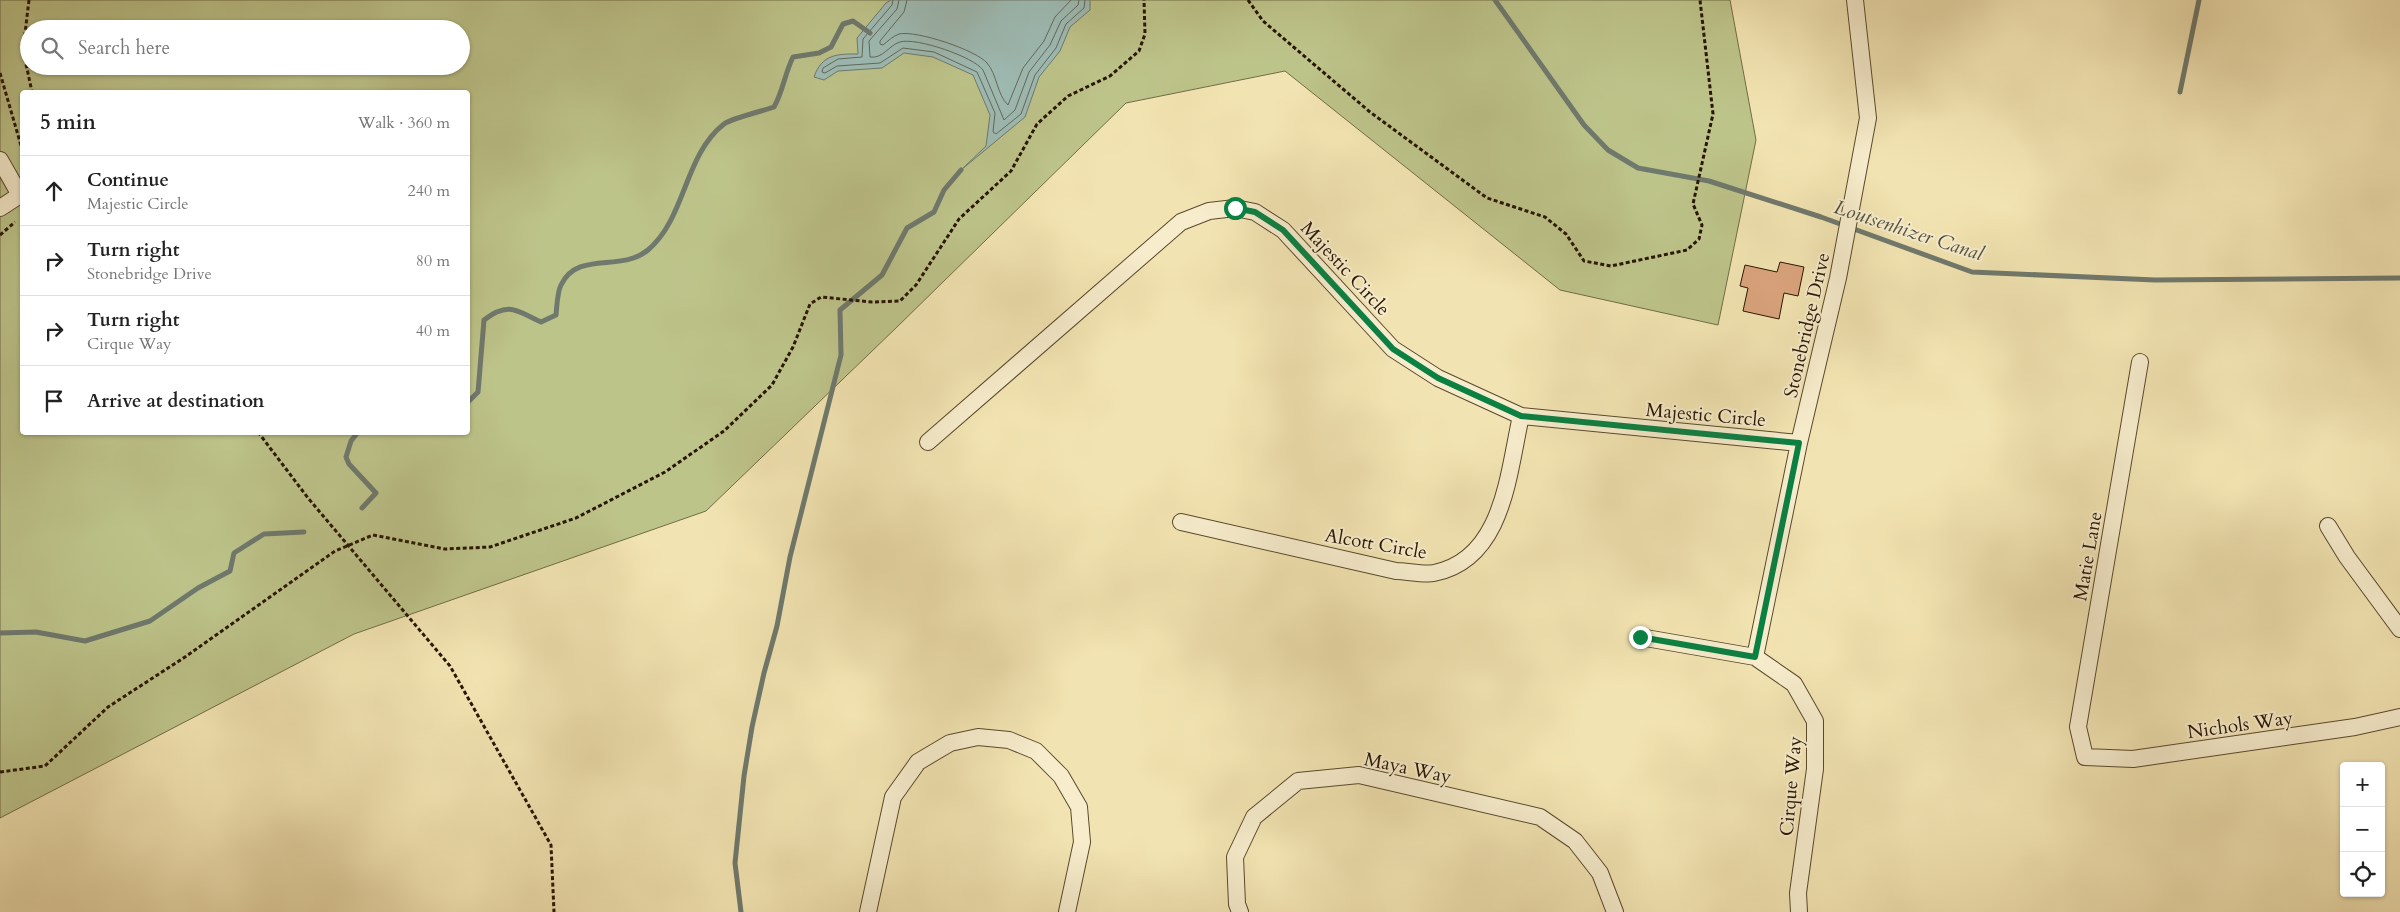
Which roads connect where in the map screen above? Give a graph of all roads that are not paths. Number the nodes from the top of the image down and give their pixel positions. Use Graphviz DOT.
graph roads {
  1 [pos="1855,0"];
  2 [pos="0,160"];
  3 [pos="0,208"];
  4 [pos="2140,362"];
  5 [pos="1521,416"];
  6 [pos="928,442"];
  7 [pos="1799,443"];
  8 [pos="1181,522"];
  9 [pos="2328,526"];
  10 [pos="2400,630"];
  11 [pos="1640,637"];
  12 [pos="1755,657"];
  13 [pos="2400,717"];
  14 [pos="2085,757"];
  15 [pos="868,912"];
  16 [pos="1067,912"];
  17 [pos="1240,912"];
  18 [pos="1615,912"];
  19 [pos="1799,912"];
  1 -- 7 [label="street, Stonebridge Drive"];
  2 -- 3 [label="street"];
  4 -- 14 [label="street, Matie Lane"];
  5 -- 6 [label="street, Majestic Circle"];
  5 -- 7 [label="street, Majestic Circle"];
  5 -- 8 [label="street, Alcott Circle"];
  7 -- 12 [label="street, Stonebridge Drive"];
  9 -- 10 [label="street"];
  11 -- 12 [label="street, Cirque Way"];
  12 -- 19 [label="street, Cirque Way"];
  13 -- 14 [label="street, Nichols Way"];
  15 -- 16 [label="street"];
  17 -- 18 [label="street, Maya Way"];
}
